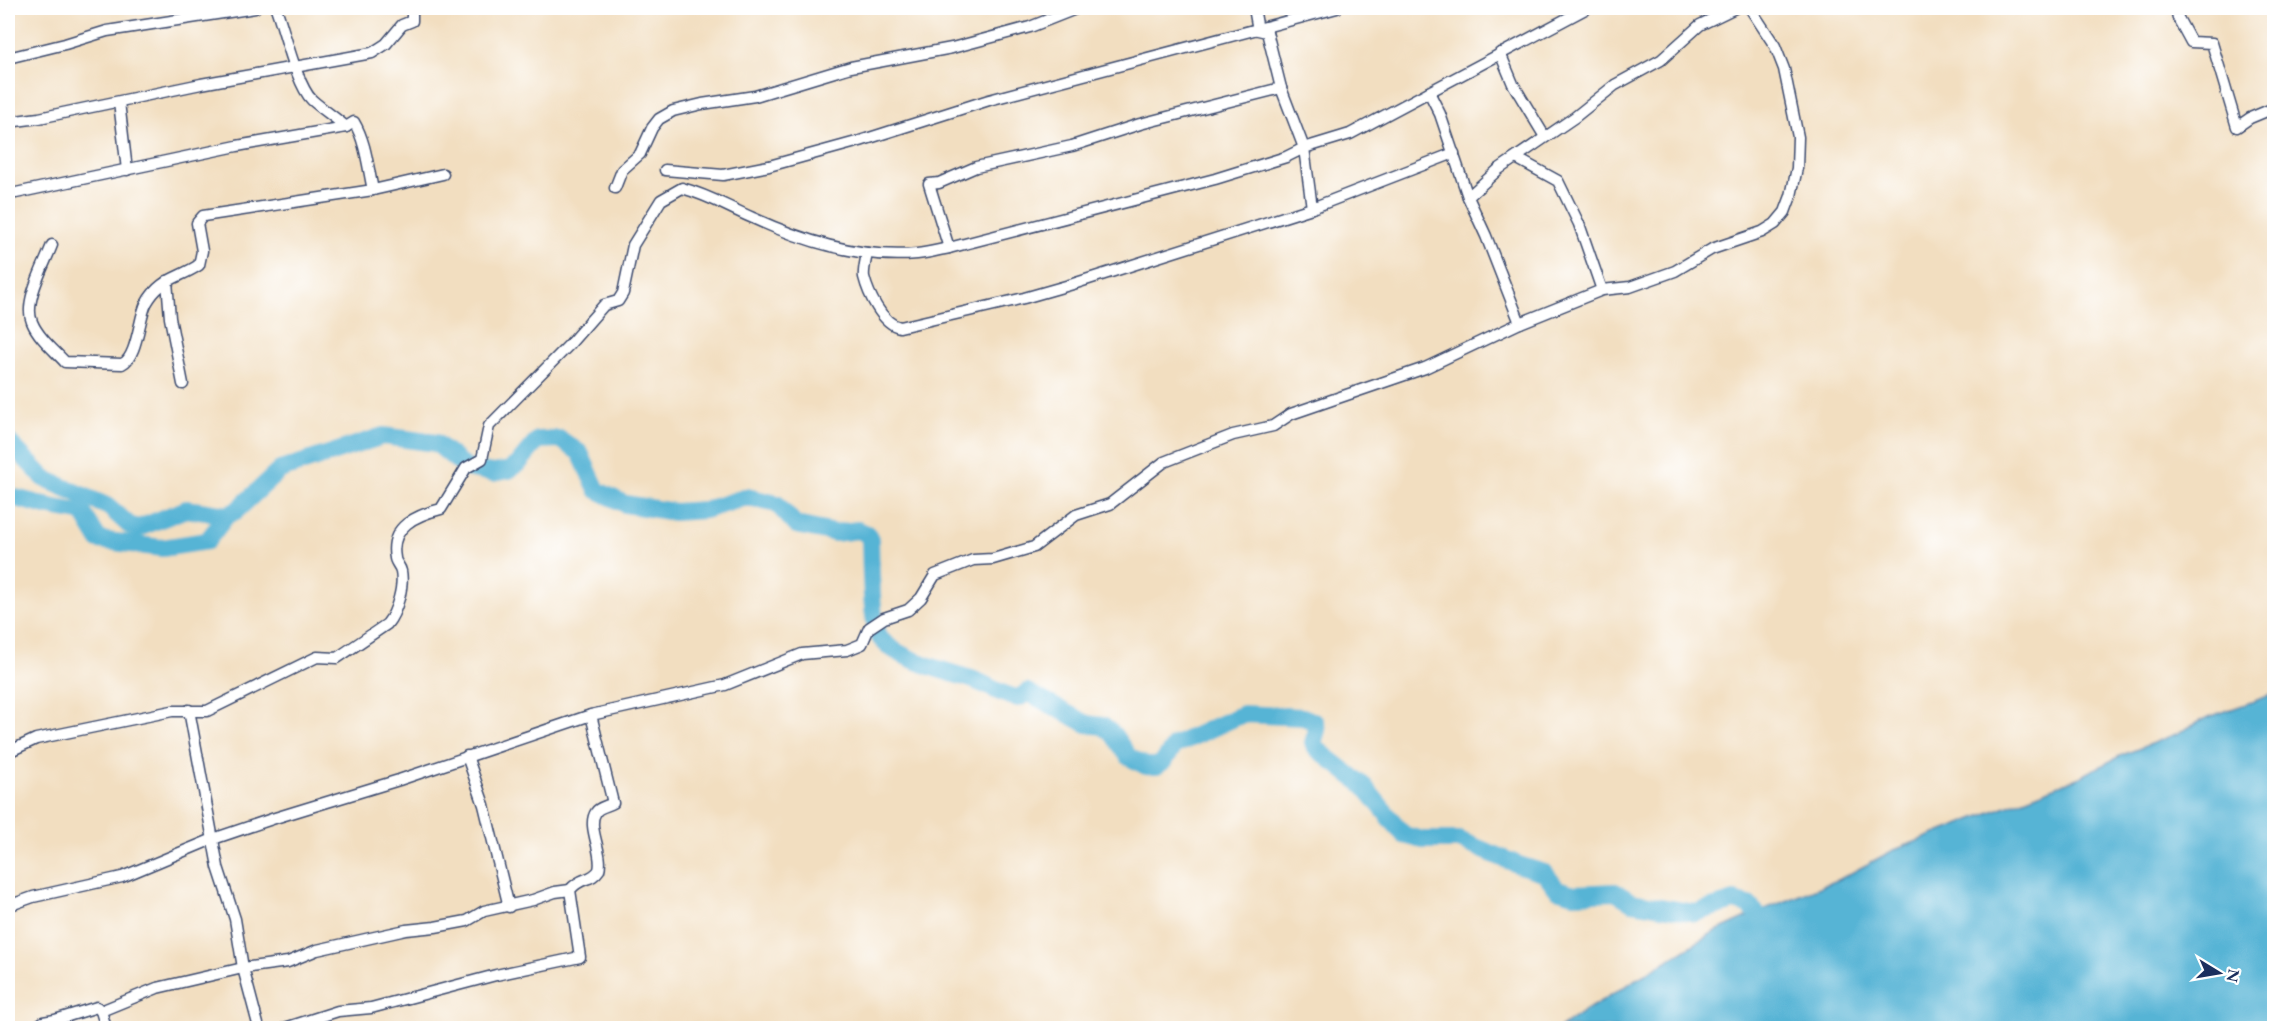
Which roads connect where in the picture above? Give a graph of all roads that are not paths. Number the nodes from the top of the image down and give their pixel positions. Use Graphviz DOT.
graph roads {
  1 [pos="255,8"];
  2 [pos="276,8"];
  3 [pos="412,8"];
  4 [pos="1078,8"];
  5 [pos="1254,8"];
  6 [pos="1337,8"];
  7 [pos="1587,8"];
  8 [pos="1735,8"];
  9 [pos="1750,8"];
  10 [pos="2176,8"];
  11 [pos="1258,30"];
  12 [pos="1500,53"];
  13 [pos="8,58"];
  14 [pos="295,66"];
  15 [pos="1281,88"];
  16 [pos="1429,92"];
  17 [pos="119,102"];
  18 [pos="2274,108"];
  19 [pos="8,122"];
  20 [pos="346,127"];
  21 [pos="1545,137"];
  22 [pos="1304,148"];
  23 [pos="1454,153"];
  24 [pos="1516,158"];
  25 [pos="127,170"];
  26 [pos="665,170"];
  27 [pos="443,174"];
  28 [pos="615,188"];
  29 [pos="372,190"];
  30 [pos="16,193"];
  31 [pos="1468,197"];
  32 [pos="1312,208"];
  33 [pos="52,245"];
  34 [pos="949,248"];
  35 [pos="867,253"];
  36 [pos="167,281"];
  37 [pos="1602,290"];
  38 [pos="1520,323"];
  39 [pos="183,384"];
  40 [pos="189,710"];
  41 [pos="591,715"];
  42 [pos="8,752"];
  43 [pos="467,756"];
  44 [pos="213,839"];
  45 [pos="570,890"];
  46 [pos="8,906"];
  47 [pos="509,907"];
  48 [pos="243,968"];
  49 [pos="101,1011"];
  50 [pos="35,1029"];
  51 [pos="106,1029"];
  52 [pos="259,1029"];
  53 [pos="285,1029"];
  1 -- 13 [label="street"];
  2 -- 14 [label="street"];
  3 -- 14 [label="street"];
  4 -- 28 [label="street"];
  5 -- 11 [label="street"];
  6 -- 11 [label="street"];
  7 -- 12 [label="street"];
  8 -- 21 [label="street"];
  9 -- 37 [label="street"];
  10 -- 18 [label="street"];
  11 -- 15 [label="street"];
  11 -- 26 [label="street"];
  12 -- 16 [label="street"];
  12 -- 21 [label="street"];
  14 -- 17 [label="street"];
  14 -- 20 [label="street"];
  15 -- 22 [label="street"];
  15 -- 34 [label="street"];
  16 -- 22 [label="street"];
  16 -- 23 [label="street"];
  17 -- 19 [label="street"];
  17 -- 25 [label="street"];
  20 -- 25 [label="street"];
  20 -- 29 [label="street"];
  21 -- 24 [label="street"];
  22 -- 32 [label="street"];
  22 -- 34 [label="street"];
  23 -- 31 [label="street"];
  23 -- 32 [label="street"];
  24 -- 31 [label="street"];
  24 -- 37 [label="street"];
  25 -- 30 [label="street"];
  27 -- 29 [label="street"];
  29 -- 36 [label="street"];
  31 -- 38 [label="street"];
  32 -- 35 [label="street"];
  33 -- 36 [label="street"];
  34 -- 35 [label="street"];
  35 -- 40 [label="street"];
  36 -- 39 [label="street"];
  37 -- 38 [label="street"];
  38 -- 41 [label="street"];
  40 -- 42 [label="street"];
  40 -- 44 [label="street"];
  41 -- 43 [label="street"];
  41 -- 45 [label="street"];
  43 -- 44 [label="street"];
  43 -- 47 [label="street"];
  44 -- 46 [label="street"];
  44 -- 48 [label="street"];
  45 -- 47 [label="street"];
  45 -- 53 [label="street"];
  47 -- 48 [label="street"];
  48 -- 49 [label="street"];
  48 -- 52 [label="street"];
  49 -- 50 [label="street"];
  49 -- 51 [label="street"];
}
